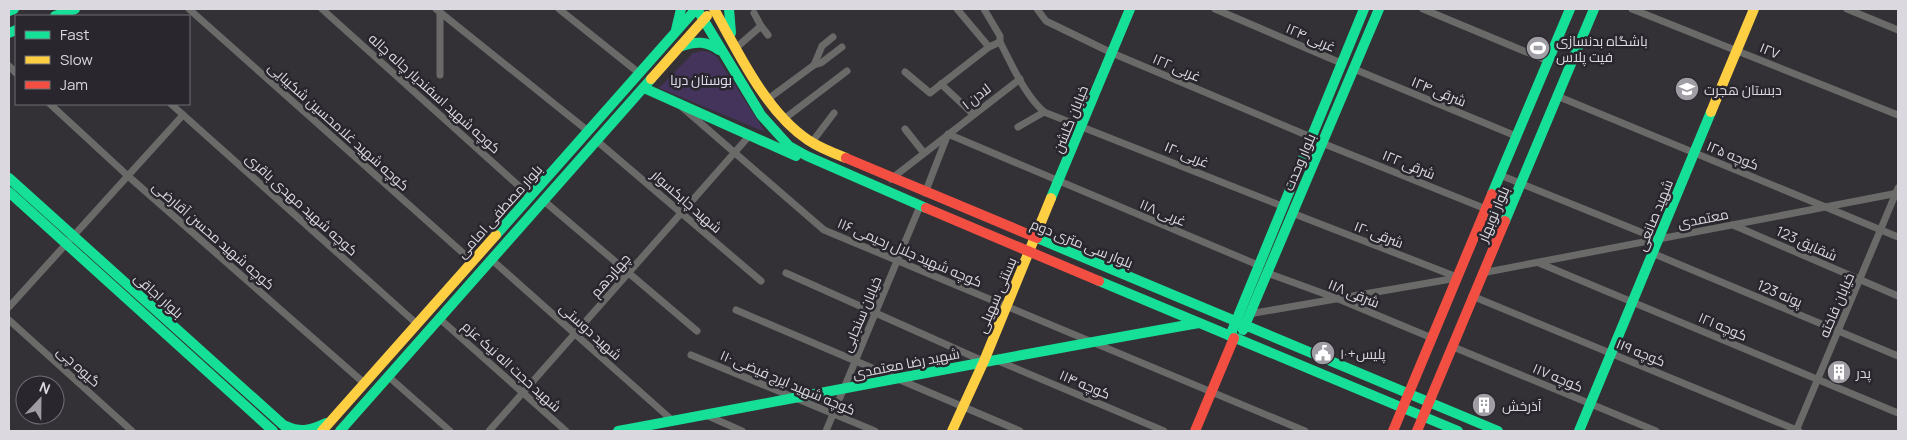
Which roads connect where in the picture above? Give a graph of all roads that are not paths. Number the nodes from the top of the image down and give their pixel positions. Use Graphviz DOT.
graph roads {
  1 [pos="14,9"];
  2 [pos="189,9"];
  3 [pos="322,9"];
  4 [pos="558,9"];
  5 [pos="681,9"];
  6 [pos="697,9"];
  7 [pos="714,9"];
  8 [pos="729,9"];
  9 [pos="957,9"];
  10 [pos="984,9"];
  11 [pos="1039,9"];
  12 [pos="1130,9"];
  13 [pos="1215,9"];
  14 [pos="1364,9"];
  15 [pos="1379,9"];
  16 [pos="1423,9"];
  17 [pos="1570,9"];
  18 [pos="1594,9"];
  19 [pos="1632,9"];
  20 [pos="1754,9"];
  21 [pos="1847,9"];
  22 [pos="438,10"];
  23 [pos="9,11"];
  24 [pos="72,12"];
  25 [pos="754,14"];
  26 [pos="58,15"];
  27 [pos="704,20"];
  28 [pos="761,26"];
  29 [pos="1898,30"];
  30 [pos="676,32"];
  31 [pos="768,35"];
  32 [pos="833,37"];
  33 [pos="1000,42"];
  34 [pos="734,43"];
  35 [pos="842,47"];
  36 [pos="989,47"];
  37 [pos="679,48"];
  38 [pos="1737,50"];
  39 [pos="1112,53"];
  40 [pos="724,54"];
  41 [pos="1548,61"];
  42 [pos="1342,64"];
  43 [pos="814,65"];
  44 [pos="1354,69"];
  45 [pos="847,71"];
  46 [pos="905,72"];
  47 [pos="639,73"];
  48 [pos="440,75"];
  49 [pos="1020,78"];
  50 [pos="941,84"];
  51 [pos="644,88"];
  52 [pos="1558,96"];
  53 [pos="768,99"];
  54 [pos="675,102"];
  55 [pos="51,105"];
  56 [pos="172,105"];
  57 [pos="1044,112"];
  58 [pos="834,113"];
  59 [pos="973,114"];
  60 [pos="1898,114"];
  61 [pos="183,115"];
  62 [pos="784,119"];
  63 [pos="1082,126"];
  64 [pos="1018,127"];
  65 [pos="905,129"];
  66 [pos="588,131"];
  67 [pos="948,134"];
  68 [pos="750,135"];
  69 [pos="1516,136"];
  70 [pos="1311,137"];
  71 [pos="597,141"];
  72 [pos="812,142"];
  73 [pos="1322,143"];
  74 [pos="734,153"];
  75 [pos="924,153"];
  76 [pos="1694,153"];
  77 [pos="807,156"];
  78 [pos="1500,174"];
  79 [pos="128,176"];
  80 [pos="9,178"];
  81 [pos="891,179"];
  82 [pos="1059,182"];
  83 [pos="1521,184"];
  84 [pos="9,192"];
  85 [pos="1897,192"];
  86 [pos="925,193"];
  87 [pos="530,196"];
  88 [pos="544,201"];
  89 [pos="920,206"];
  90 [pos="1282,206"];
  91 [pos="1826,207"];
  92 [pos="1486,209"];
  93 [pos="682,212"];
  94 [pos="1292,213"];
  95 [pos="1733,225"];
  96 [pos="1881,230"];
  97 [pos="1898,237"];
  98 [pos="1035,239"];
  99 [pos="1658,239"];
  100 [pos="70,240"];
  101 [pos="1029,252"];
  102 [pos="1652,254"];
  103 [pos="492,260"];
  104 [pos="472,261"];
  105 [pos="897,261"];
  106 [pos="1538,262"];
  107 [pos="1258,266"];
  108 [pos="628,273"];
  109 [pos="786,273"];
  110 [pos="1267,273"];
  111 [pos="1482,273"];
  112 [pos="1457,278"];
  113 [pos="1860,280"];
  114 [pos="761,281"];
  115 [pos="1472,296"];
  116 [pos="1898,296"];
  117 [pos="1336,298"];
  118 [pos="1632,302"];
  119 [pos="1006,306"];
  120 [pos="9,307"];
  121 [pos="736,310"];
  122 [pos="876,312"];
  123 [pos="1249,314"];
  124 [pos="440,319"];
  125 [pos="9,320"];
  126 [pos="1199,323"];
  127 [pos="1240,323"];
  128 [pos="416,324"];
  129 [pos="697,331"];
  130 [pos="1838,331"];
  131 [pos="575,333"];
  132 [pos="1234,338"];
  133 [pos="1432,338"];
  134 [pos="1094,343"];
  135 [pos="1451,346"];
  136 [pos="1611,353"];
  137 [pos="691,355"];
  138 [pos="1898,356"];
  139 [pos="855,360"];
  140 [pos="996,360"];
  141 [pos="984,361"];
  142 [pos="389,378"];
  143 [pos="897,379"];
  144 [pos="1818,380"];
  145 [pos="364,383"];
  146 [pos="844,389"];
  147 [pos="523,392"];
  148 [pos="1212,392"];
  149 [pos="1408,394"];
  150 [pos="793,399"];
  151 [pos="1429,402"];
  152 [pos="1590,404"];
  153 [pos="963,408"];
  154 [pos="1402,408"];
  155 [pos="1898,413"];
  156 [pos="833,414"];
  157 [pos="706,415"];
  158 [pos="272,417"];
  159 [pos="1423,417"];
  160 [pos="332,420"];
  161 [pos="673,421"];
  162 [pos="342,430"];
  163 [pos="132,431"];
  164 [pos="273,431"];
  165 [pos="290,431"];
  166 [pos="322,431"];
  167 [pos="450,431"];
  168 [pos="488,431"];
  169 [pos="566,431"];
  170 [pos="618,431"];
  171 [pos="742,431"];
  172 [pos="826,431"];
  173 [pos="875,431"];
  174 [pos="952,431"];
  175 [pos="1020,431"];
  176 [pos="1164,431"];
  177 [pos="1195,431"];
  178 [pos="1305,431"];
  179 [pos="1393,431"];
  180 [pos="1417,431"];
  181 [pos="1458,431"];
  182 [pos="1498,431"];
  183 [pos="1579,431"];
  184 [pos="1656,431"];
  185 [pos="1797,431"];
  1 -- 23 [label="main road"];
  2 -- 104 [label="street, کوچه شهید غلامحسین شکیبایی"];
  3 -- 87 [label="street, کوچه شهید اسفندیار چاله چاله"];
  4 -- 47 [label="street"];
  5 -- 30 [label="main road"];
  6 -- 27 [label="main road, بلوار سی متری دوم"];
  6 -- 30 [label="main road, بلوار مصطفی امامی"];
  7 -- 27 [label="main road, بلوار مصطفی امامی"];
  7 -- 34 [label="main road, بلوار سی متری دوم"];
  8 -- 34 [label="main road"];
  9 -- 36 [label="street"];
  10 -- 33 [label="street"];
  11 -- 39 [label="street, ۱۲۲ غربی"];
  12 -- 39 [label="main road, خیابان گلشن"];
  13 -- 42 [label="street, ۱۲۴ غربی"];
  14 -- 42 [label="main road, بلوار وحدت"];
  15 -- 44 [label="main road, بلوار وحدت"];
  16 -- 41 [label="street"];
  17 -- 41 [label="main road, بلوار نوبهار"];
  18 -- 52 [label="main road, بلوار نوبهار"];
  19 -- 38 [label="street, ۱۲۷"];
  20 -- 38 [label="main road, شهید صانعی"];
  21 -- 29 [label="street"];
  22 -- 48 [label="street"];
  22 -- 66 [label="street"];
  24 -- 26 [label="main road"];
  25 -- 28 [label="street"];
  27 -- 37 [label="main road, بلوار مصطفی امامی"];
  27 -- 40 [label="main road, بلوار سی متری دوم"];
  28 -- 31 [label="street"];
  28 -- 34 [label="street"];
  30 -- 47 [label="main road, بلوار مصطفی امامی"];
  32 -- 43 [label="street"];
  33 -- 36 [label="street"];
  33 -- 49 [label="street"];
  34 -- 53 [label="main road, بلوار سی متری دوم"];
  35 -- 43 [label="street"];
  36 -- 50 [label="street"];
  37 -- 40 [label="main road"];
  37 -- 51 [label="main road, بلوار مصطفی امامی"];
  38 -- 60 [label="street, ۱۲۷"];
  38 -- 76 [label="main road, شهید صانعی"];
  39 -- 63 [label="main road, خیابان گلشن"];
  39 -- 70 [label="street, ۱۲۲ غربی"];
  40 -- 77 [label="main road, بلوار سی متری دوم"];
  41 -- 69 [label="main road, بلوار نوبهار"];
  42 -- 70 [label="main road, بلوار وحدت"];
  43 -- 53 [label="street"];
  44 -- 69 [label="street, ۱۲۴ شرقی"];
  44 -- 73 [label="main road, بلوار وحدت"];
  45 -- 62 [label="street"];
  46 -- 50 [label="street"];
  47 -- 66 [label="main road, بلوار مصطفی امامی"];
  49 -- 57 [label="street"];
  49 -- 59 [label="street, لادن ۱"];
  50 -- 59 [label="street"];
  51 -- 54 [label="main road"];
  51 -- 71 [label="main road, بلوار مصطفی امامی"];
  52 -- 76 [label="street, کوچه ۱۲۵"];
  52 -- 83 [label="main road, بلوار نوبهار"];
  53 -- 62 [label="main road, بلوار سی متری دوم"];
  54 -- 68 [label="main road"];
  54 -- 74 [label="street, کوچه شهید جلال رحیمی ۱۱۶"];
  55 -- 79 [label="street, کوچه شهید محسن آقارضی"];
  56 -- 61 [label="street, کوچه شهید مهدی باقری"];
  57 -- 63 [label="street, ۱۲۰ غربی"];
  57 -- 64 [label="street"];
  58 -- 72 [label="street"];
  59 -- 67 [label="street, لادن ۱"];
  61 -- 79 [label="street"];
  61 -- 128 [label="street, کوچه شهید مهدی باقری"];
  62 -- 72 [label="main road, بلوار سی متری دوم"];
  63 -- 82 [label="main road, خیابان گلشن"];
  63 -- 90 [label="street, ۱۲۰ غربی"];
  65 -- 75 [label="street"];
  66 -- 87 [label="main road, بلوار مصطفی امامی"];
  67 -- 75 [label="street, لادن ۱"];
  67 -- 82 [label="street, ۱۱۸ غربی"];
  67 -- 86 [label="street"];
  68 -- 74 [label="street, چهاردهم"];
  68 -- 77 [label="main road"];
  69 -- 78 [label="main road, بلوار نوبهار"];
  70 -- 90 [label="main road, بلوار وحدت"];
  71 -- 88 [label="main road, بلوار مصطفی امامی"];
  71 -- 93 [label="street, شهید چابکسوار"];
  72 -- 81 [label="main road, بلوار سی متری دوم"];
  73 -- 92 [label="street, ۱۲۲ شرقی"];
  73 -- 94 [label="main road, بلوار وحدت"];
  74 -- 93 [label="street, چهاردهم"];
  74 -- 105 [label="street, کوچه شهید جلال رحیمی ۱۱۶"];
  75 -- 81 [label="street, لادن ۱"];
  76 -- 91 [label="street, کوچه ۱۲۵"];
  76 -- 99 [label="main road, شهید صانعی"];
  77 -- 89 [label="main road, بلوار سی متری دوم"];
  78 -- 83 [label="street"];
  78 -- 92 [label="main road, بلوار نوبهار"];
  79 -- 100 [label="street"];
  79 -- 145 [label="street, کوچه شهید محسن آقارضی"];
  80 -- 100 [label="main road, بلوار اجاقی"];
  81 -- 86 [label="main road, بلوار سی متری دوم"];
  82 -- 98 [label="main road, خیابان گلشن"];
  82 -- 107 [label="street, ۱۱۸ غربی"];
  83 -- 99 [label="street"];
  83 -- 111 [label="main road, بلوار نوبهار"];
  84 -- 100 [label="main road, بلوار اجاقی"];
  85 -- 91 [label="street, معتمدی"];
  85 -- 96 [label="street, خیابان فاخته"];
  86 -- 98 [label="main road, بلوار سی متری دوم"];
  87 -- 104 [label="main road, بلوار مصطفی امامی"];
  88 -- 103 [label="main road, بلوار مصطفی امامی"];
  88 -- 108 [label="street"];
  89 -- 101 [label="main road, بلوار سی متری دوم"];
  89 -- 105 [label="street, خیابان سنجابی"];
  90 -- 107 [label="main road, بلوار وحدت"];
  91 -- 95 [label="street, معتمدی"];
  91 -- 96 [label="street, کوچه ۱۲۵"];
  92 -- 112 [label="main road, بلوار نوبهار"];
  93 -- 108 [label="street, چهاردهم"];
  93 -- 114 [label="street, شهید چابکسوار"];
  94 -- 110 [label="main road, بلوار وحدت"];
  94 -- 112 [label="street, ۱۲۰ شرقی"];
  95 -- 99 [label="street, معتمدی"];
  95 -- 113 [label="street, 123 شقایق"];
  96 -- 97 [label="street, کوچه ۱۲۵"];
  96 -- 113 [label="street, خیابان فاخته"];
  98 -- 101 [label="main road, بستنی سهیلی"];
  98 -- 127 [label="main road, بلوار سی متری دوم"];
  99 -- 102 [label="main road, شهید صانعی"];
  99 -- 106 [label="street, معتمدی"];
  100 -- 120 [label="street"];
  100 -- 158 [label="main road, بلوار اجاقی"];
  100 -- 164 [label="main road, بلوار اجاقی"];
  101 -- 119 [label="main road, بستنی سهیلی"];
  101 -- 126 [label="main road, بلوار سی متری دوم"];
  102 -- 118 [label="main road, شهید صانعی"];
  102 -- 130 [label="street, 123 پونه"];
  103 -- 124 [label="main road, بلوار مصطفی امامی"];
  103 -- 131 [label="street, شهید دوستی"];
  104 -- 128 [label="main road, بلوار مصطفی امامی"];
  105 -- 119 [label="street, کوچه شهید جلال رحیمی ۱۱۶"];
  105 -- 122 [label="street, خیابان سنجابی"];
  106 -- 111 [label="street, معتمدی"];
  106 -- 118 [label="street, کوچه ۱۲۱"];
  107 -- 127 [label="main road, بلوار وحدت"];
  108 -- 129 [label="street"];
  108 -- 131 [label="street, چهاردهم"];
  109 -- 122 [label="street"];
  110 -- 117 [label="street, ۱۱۸ شرقی"];
  110 -- 123 [label="main road, بلوار وحدت"];
  111 -- 115 [label="main road, بلوار نوبهار"];
  112 -- 117 [label="street"];
  112 -- 133 [label="main road, بلوار نوبهار"];
  113 -- 116 [label="street, 123 شقایق"];
  113 -- 130 [label="street, خیابان فاخته"];
  115 -- 135 [label="main road, بلوار نوبهار"];
  115 -- 136 [label="street, کوچه ۱۱۹"];
  117 -- 123 [label="street"];
  117 -- 133 [label="street, ۱۱۸ شرقی"];
  118 -- 136 [label="main road, شهید صانعی"];
  118 -- 144 [label="street, کوچه ۱۲۱"];
  119 -- 134 [label="street, کوچه شهید جلال رحیمی ۱۱۶"];
  119 -- 141 [label="main road, بستنی سهیلی"];
  121 -- 139 [label="street"];
  122 -- 139 [label="street, خیابان سنجابی"];
  122 -- 141 [label="street"];
  123 -- 127 [label="main road, بلوار وحدت"];
  124 -- 142 [label="main road, بلوار مصطفی امامی"];
  124 -- 147 [label="street, شهید حجت اله نیک عزم"];
  125 -- 163 [label="street, گیوه چی"];
  126 -- 132 [label="main road, بلوار سی متری دوم"];
  126 -- 134 [label="main road, شهید رضا معتمدی"];
  127 -- 132 [label="main road"];
  127 -- 149 [label="main road, بلوار سی متری دوم"];
  128 -- 145 [label="main road, بلوار مصطفی امامی"];
  130 -- 138 [label="street, 123 پونه"];
  130 -- 144 [label="street, خیابان فاخته"];
  131 -- 147 [label="street, چهاردهم"];
  131 -- 161 [label="street, شهید دوستی"];
  132 -- 148 [label="main road"];
  132 -- 154 [label="main road, بلوار سی متری دوم"];
  133 -- 149 [label="main road, بلوار نوبهار"];
  134 -- 140 [label="main road, شهید رضا معتمدی"];
  134 -- 148 [label="street, کوچه شهید جلال رحیمی ۱۱۶"];
  135 -- 151 [label="main road, بلوار نوبهار"];
  135 -- 152 [label="street, کوچه ۱۱۷"];
  136 -- 152 [label="main road, شهید صانعی"];
  136 -- 185 [label="street, کوچه ۱۱۹"];
  137 -- 150 [label="street, کوچه شهید ایرج فیضی ۱۱۰"];
  139 -- 143 [label="street"];
  139 -- 146 [label="street, خیابان سنجابی"];
  140 -- 141 [label="main road, شهید رضا معتمدی"];
  140 -- 176 [label="street, کوچه ۱۱۴"];
  141 -- 143 [label="main road, شهید رضا معتمدی"];
  141 -- 153 [label="main road, بستنی سهیلی"];
  142 -- 162 [label="main road, بلوار مصطفی امامی"];
  142 -- 167 [label="street"];
  143 -- 146 [label="main road, شهید رضا معتمدی"];
  143 -- 153 [label="street"];
  144 -- 155 [label="street, کوچه ۱۲۱"];
  144 -- 185 [label="street, خیابان فاخته"];
  145 -- 160 [label="main road, بلوار مصطفی امامی"];
  146 -- 150 [label="main road, شهید رضا معتمدی"];
  146 -- 156 [label="street, خیابان سنجابی"];
  147 -- 168 [label="street, چهاردهم"];
  147 -- 169 [label="street, شهید حجت اله نیک عزم"];
  148 -- 177 [label="main road"];
  148 -- 178 [label="street, کوچه شهید جلال رحیمی ۱۱۶"];
  149 -- 151 [label="main road, بلوار سی متری دوم"];
  149 -- 154 [label="main road, بلوار نوبهار"];
  150 -- 156 [label="street, کوچه شهید ایرج فیضی ۱۱۰"];
  150 -- 157 [label="main road, شهید رضا معتمدی"];
  151 -- 159 [label="main road, بلوار نوبهار"];
  151 -- 182 [label="main road, بلوار سی متری دوم"];
  152 -- 183 [label="main road, شهید صانعی"];
  152 -- 184 [label="street, کوچه ۱۱۷"];
  153 -- 174 [label="main road, بستنی سهیلی"];
  153 -- 175 [label="street"];
  154 -- 159 [label="main road, بلوار سی متری دوم"];
  154 -- 179 [label="main road, بلوار نوبهار"];
  156 -- 172 [label="street, خیابان سنجابی"];
  156 -- 173 [label="street, کوچه شهید ایرج فیضی ۱۱۰"];
  157 -- 161 [label="main road, شهید رضا معتمدی"];
  157 -- 171 [label="street"];
  158 -- 160 [label="main road"];
  158 -- 165 [label="main road, بلوار اجاقی"];
  159 -- 180 [label="main road, بلوار نوبهار"];
  159 -- 181 [label="main road, بلوار سی متری دوم"];
  160 -- 166 [label="main road, بلوار مصطفی امامی"];
  161 -- 170 [label="main road, شهید رضا معتمدی"];
}
